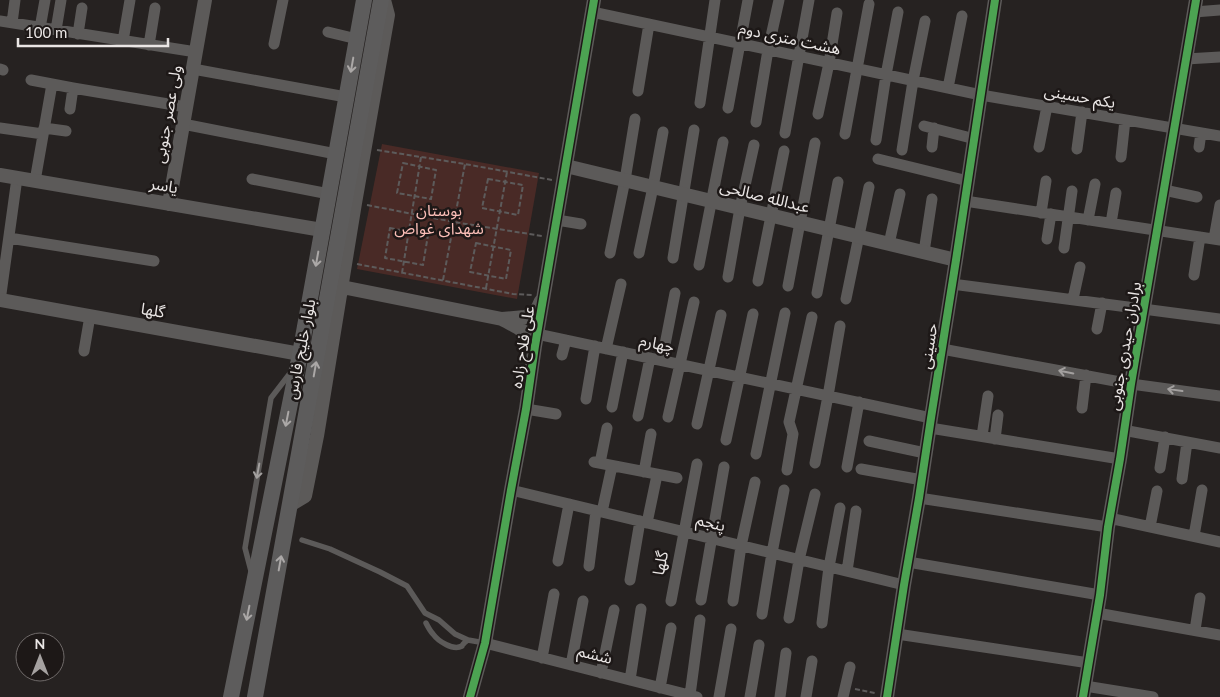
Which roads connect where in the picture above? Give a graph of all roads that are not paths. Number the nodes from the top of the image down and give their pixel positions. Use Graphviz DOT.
graph roads {
  1 [pos="15,0"];
  2 [pos="45,0"];
  3 [pos="61,0"];
  4 [pos="130,0"];
  5 [pos="205,0"];
  6 [pos="283,0"];
  7 [pos="364,0"];
  8 [pos="383,0"];
  9 [pos="715,0"];
  10 [pos="748,0"];
  11 [pos="779,0"];
  12 [pos="808,0"];
  13 [pos="995,0"];
  14 [pos="869,4"];
  15 [pos="593,6"];
  16 [pos="1195,6"];
  17 [pos="82,8"];
  18 [pos="155,8"];
  19 [pos="1220,10"];
  20 [pos="898,12"];
  21 [pos="836,13"];
  22 [pos="962,16"];
  23 [pos="925,21"];
  24 [pos="6,22"];
  25 [pos="649,24"];
  26 [pos="40,28"];
  27 [pos="56,30"];
  28 [pos="328,32"];
  29 [pos="78,34"];
  30 [pos="710,37"];
  31 [pos="357,39"];
  32 [pos="124,41"];
  33 [pos="274,44"];
  34 [pos="740,44"];
  35 [pos="148,45"];
  36 [pos="768,50"];
  37 [pos="196,52"];
  38 [pos="799,56"];
  39 [pos="1220,58"];
  40 [pos="1186,59"];
  41 [pos="829,63"];
  42 [pos="856,68"];
  43 [pos="193,69"];
  44 [pos="886,75"];
  45 [pos="31,80"];
  46 [pos="913,81"];
  47 [pos="52,84"];
  48 [pos="73,88"];
  49 [pos="948,88"];
  50 [pos="638,91"];
  51 [pos="981,95"];
  52 [pos="346,97"];
  53 [pos="700,103"];
  54 [pos="1047,106"];
  55 [pos="186,107"];
  56 [pos="728,108"];
  57 [pos="70,109"];
  58 [pos="1082,112"];
  59 [pos="818,114"];
  60 [pos="635,119"];
  61 [pos="1125,120"];
  62 [pos="756,122"];
  63 [pos="183,124"];
  64 [pos="0,128"];
  65 [pos="1174,128"];
  66 [pos="694,130"];
  67 [pos="44,131"];
  68 [pos="66,131"];
  69 [pos="663,132"];
  70 [pos="785,133"];
  71 [pos="1201,133"];
  72 [pos="845,134"];
  73 [pos="1220,136"];
  74 [pos="975,139"];
  75 [pos="876,140"];
  76 [pos="723,142"];
  77 [pos="815,144"];
  78 [pos="754,145"];
  79 [pos="932,147"];
  80 [pos="1039,147"];
  81 [pos="1199,147"];
  82 [pos="1077,149"];
  83 [pos="902,150"];
  84 [pos="784,151"];
  85 [pos="336,154"];
  86 [pos="1121,157"];
  87 [pos="878,159"];
  88 [pos="566,166"];
  89 [pos="0,175"];
  90 [pos="18,178"];
  91 [pos="252,180"];
  92 [pos="625,180"];
  93 [pos="35,181"];
  94 [pos="968,181"];
  95 [pos="1046,181"];
  96 [pos="838,182"];
  97 [pos="1095,184"];
  98 [pos="653,187"];
  99 [pos="869,187"];
  100 [pos="1164,190"];
  101 [pos="1072,191"];
  102 [pos="1116,193"];
  103 [pos="329,194"];
  104 [pos="683,194"];
  105 [pos="900,194"];
  106 [pos="1197,196"];
  107 [pos="932,199"];
  108 [pos="711,201"];
  109 [pos="965,201"];
  110 [pos="169,204"];
  111 [pos="1220,205"];
  112 [pos="740,208"];
  113 [pos="1046,214"];
  114 [pos="770,215"];
  115 [pos="1068,217"];
  116 [pos="557,220"];
  117 [pos="1088,220"];
  118 [pos="800,222"];
  119 [pos="1110,223"];
  120 [pos="581,224"];
  121 [pos="322,230"];
  122 [pos="830,230"];
  123 [pos="1157,230"];
  124 [pos="859,237"];
  125 [pos="1200,237"];
  126 [pos="9,238"];
  127 [pos="1047,239"];
  128 [pos="1217,240"];
  129 [pos="889,244"];
  130 [pos="1064,248"];
  131 [pos="924,252"];
  132 [pos="610,253"];
  133 [pos="639,253"];
  134 [pos="673,258"];
  135 [pos="956,260"];
  136 [pos="154,261"];
  137 [pos="699,265"];
  138 [pos="1080,267"];
  139 [pos="1194,275"];
  140 [pos="728,277"];
  141 [pos="758,281"];
  142 [pos="952,284"];
  143 [pos="788,286"];
  144 [pos="342,287"];
  145 [pos="623,291"];
  146 [pos="675,293"];
  147 [pos="818,293"];
  148 [pos="544,296"];
  149 [pos="846,299"];
  150 [pos="1073,299"];
  151 [pos="0,300"];
  152 [pos="694,302"];
  153 [pos="1102,303"];
  154 [pos="1144,309"];
  155 [pos="785,313"];
  156 [pos="752,314"];
  157 [pos="721,315"];
  158 [pos="90,316"];
  159 [pos="812,318"];
  160 [pos="502,319"];
  161 [pos="1220,319"];
  162 [pos="840,326"];
  163 [pos="1097,329"];
  164 [pos="536,340"];
  165 [pos="566,340"];
  166 [pos="600,347"];
  167 [pos="942,349"];
  168 [pos="84,351"];
  169 [pos="623,352"];
  170 [pos="562,355"];
  171 [pos="299,358"];
  172 [pos="650,358"];
  173 [pos="662,360"];
  174 [pos="681,364"];
  175 [pos="709,370"];
  176 [pos="1086,376"];
  177 [pos="739,377"];
  178 [pos="770,384"];
  179 [pos="1131,384"];
  180 [pos="796,389"];
  181 [pos="828,396"];
  182 [pos="988,396"];
  183 [pos="1220,396"];
  184 [pos="586,399"];
  185 [pos="859,402"];
  186 [pos="612,407"];
  187 [pos="1082,408"];
  188 [pos="526,409"];
  189 [pos="556,414"];
  190 [pos="998,415"];
  191 [pos="638,416"];
  192 [pos="668,417"];
  193 [pos="930,423"];
  194 [pos="697,424"];
  195 [pos="607,428"];
  196 [pos="1124,430"];
  197 [pos="651,434"];
  198 [pos="982,436"];
  199 [pos="1165,437"];
  200 [pos="995,438"];
  201 [pos="726,440"];
  202 [pos="868,441"];
  203 [pos="1188,442"];
  204 [pos="1220,448"];
  205 [pos="925,453"];
  206 [pos="756,454"];
  207 [pos="1120,459"];
  208 [pos="815,463"];
  209 [pos="697,464"];
  210 [pos="612,466"];
  211 [pos="724,467"];
  212 [pos="847,467"];
  213 [pos="1160,468"];
  214 [pos="861,469"];
  215 [pos="787,470"];
  216 [pos="644,472"];
  217 [pos="657,475"];
  218 [pos="677,478"];
  219 [pos="1182,479"];
  220 [pos="922,480"];
  221 [pos="755,482"];
  222 [pos="511,490"];
  223 [pos="784,490"];
  224 [pos="1202,490"];
  225 [pos="1157,491"];
  226 [pos="815,494"];
  227 [pos="919,498"];
  228 [pos="569,504"];
  229 [pos="290,505"];
  230 [pos="840,508"];
  231 [pos="856,511"];
  232 [pos="599,512"];
  233 [pos="644,522"];
  234 [pos="1109,522"];
  235 [pos="1150,527"];
  236 [pos="684,532"];
  237 [pos="1194,536"];
  238 [pos="712,539"];
  239 [pos="302,540"];
  240 [pos="1220,542"];
  241 [pos="741,546"];
  242 [pos="772,553"];
  243 [pos="799,560"];
  244 [pos="558,561"];
  245 [pos="908,562"];
  246 [pos="588,566"];
  247 [pos="829,567"];
  248 [pos="847,571"];
  249 [pos="630,580"];
  250 [pos="904,585"];
  251 [pos="554,594"];
  252 [pos="1100,595"];
  253 [pos="1200,598"];
  254 [pos="701,600"];
  255 [pos="582,601"];
  256 [pos="671,601"];
  257 [pos="733,601"];
  258 [pos="640,609"];
  259 [pos="614,610"];
  260 [pos="1097,613"];
  261 [pos="762,614"];
  262 [pos="789,618"];
  263 [pos="700,620"];
  264 [pos="426,623"];
  265 [pos="822,623"];
  266 [pos="671,628"];
  267 [pos="731,629"];
  268 [pos="1195,630"];
  269 [pos="896,634"];
  270 [pos="1220,635"];
  271 [pos="468,640"];
  272 [pos="485,643"];
  273 [pos="759,644"];
  274 [pos="786,653"];
  275 [pos="542,658"];
  276 [pos="812,660"];
  277 [pos="1089,663"];
  278 [pos="571,665"];
  279 [pos="850,667"];
  280 [pos="601,672"];
  281 [pos="630,680"];
  282 [pos="660,688"];
  283 [pos="1084,691"];
  284 [pos="844,692"];
  285 [pos="693,696"];
  286 [pos="887,696"];
  287 [pos="231,697"];
  288 [pos="256,697"];
  289 [pos="470,697"];
  290 [pos="719,697"];
  291 [pos="750,697"];
  292 [pos="780,697"];
  293 [pos="806,697"];
  294 [pos="1153,697"];
  1 -- 24 [label="street"];
  2 -- 26 [label="street"];
  3 -- 27 [label="street"];
  4 -- 32 [label="street"];
  5 -- 37 [label="street, ولی عصر جنوبی"];
  6 -- 33 [label="street"];
  7 -- 31 [label="main road, بلوار خلیج فارس"];
  8 -- 144 [label="street"];
  229 -- 8 [label="main road, بلوار خلیج فارس, one-way"];
  9 -- 30 [label="street"];
  10 -- 34 [label="street"];
  11 -- 36 [label="street"];
  12 -- 38 [label="street"];
  13 -- 51 [label="street, حسینی"];
  14 -- 42 [label="street"];
  15 -- 25 [label="street, هشت متری دوم"];
  15 -- 88 [label="street, علی فلاح زاده"];
  16 -- 19 [label="street"];
  16 -- 40 [label="street, برادران حیدری جنوبی"];
  17 -- 29 [label="street"];
  18 -- 35 [label="street"];
  20 -- 44 [label="street"];
  21 -- 41 [label="street"];
  22 -- 49 [label="street"];
  23 -- 46 [label="street"];
  24 -- 26 [label="street"];
  25 -- 30 [label="street, هشت متری دوم"];
  25 -- 50 [label="street"];
  26 -- 27 [label="street"];
  27 -- 29 [label="street"];
  28 -- 31 [label="street"];
  29 -- 32 [label="street"];
  30 -- 34 [label="street, هشت متری دوم"];
  30 -- 53 [label="street"];
  31 -- 52 [label="main road, بلوار خلیج فارس, one-way"];
  32 -- 35 [label="street"];
  34 -- 36 [label="street, هشت متری دوم"];
  34 -- 56 [label="street"];
  35 -- 37 [label="street"];
  36 -- 38 [label="street, هشت متری دوم"];
  36 -- 62 [label="street"];
  37 -- 43 [label="street, ولی عصر جنوبی"];
  38 -- 41 [label="street, هشت متری دوم"];
  38 -- 70 [label="street"];
  39 -- 40 [label="street"];
  40 -- 65 [label="street, برادران حیدری جنوبی"];
  41 -- 42 [label="street, هشت متری دوم"];
  41 -- 59 [label="street"];
  42 -- 44 [label="street, هشت متری دوم"];
  42 -- 72 [label="street"];
  43 -- 52 [label="street"];
  43 -- 55 [label="street, ولی عصر جنوبی"];
  44 -- 46 [label="street, هشت متری دوم"];
  44 -- 75 [label="street"];
  45 -- 47 [label="street"];
  46 -- 49 [label="street, هشت متری دوم"];
  46 -- 83 [label="street"];
  47 -- 48 [label="street"];
  47 -- 67 [label="street"];
  48 -- 55 [label="street"];
  48 -- 57 [label="street"];
  49 -- 51 [label="street, هشت متری دوم"];
  51 -- 54 [label="street, یکم حسینی"];
  51 -- 74 [label="street, حسینی"];
  52 -- 85 [label="main road, بلوار خلیج فارس"];
  54 -- 58 [label="street, یکم حسینی"];
  54 -- 80 [label="street"];
  55 -- 63 [label="street, ولی عصر جنوبی"];
  58 -- 61 [label="street, یکم حسینی"];
  58 -- 82 [label="street"];
  60 -- 92 [label="street"];
  61 -- 65 [label="street, یکم حسینی"];
  61 -- 86 [label="street"];
  63 -- 85 [label="street"];
  63 -- 110 [label="street, ولی عصر جنوبی"];
  64 -- 67 [label="street"];
  65 -- 71 [label="street, یکم حسینی"];
  65 -- 100 [label="street, برادران حیدری جنوبی"];
  66 -- 104 [label="street"];
  67 -- 68 [label="street"];
  67 -- 93 [label="street"];
  69 -- 98 [label="street"];
  71 -- 73 [label="street, یکم حسینی"];
  71 -- 81 [label="street"];
  74 -- 79 [label="street"];
  74 -- 94 [label="street, حسینی"];
  76 -- 108 [label="street"];
  77 -- 118 [label="street"];
  78 -- 112 [label="street"];
  84 -- 114 [label="street"];
  85 -- 103 [label="main road, بلوار خلیج فارس"];
  87 -- 94 [label="street"];
  88 -- 92 [label="street, عبدالله صالحی"];
  88 -- 116 [label="street, علی فلاح زاده"];
  89 -- 90 [label="street, یاسر"];
  90 -- 93 [label="street, یاسر"];
  90 -- 126 [label="street"];
  91 -- 103 [label="street"];
  92 -- 98 [label="street, عبدالله صالحی"];
  92 -- 132 [label="street"];
  93 -- 110 [label="street, یاسر"];
  94 -- 109 [label="street, حسینی"];
  95 -- 113 [label="street"];
  96 -- 122 [label="street"];
  97 -- 117 [label="street"];
  98 -- 104 [label="street, عبدالله صالحی"];
  98 -- 133 [label="street"];
  99 -- 124 [label="street"];
  100 -- 106 [label="street"];
  100 -- 123 [label="street, برادران حیدری جنوبی"];
  101 -- 115 [label="street"];
  102 -- 119 [label="street"];
  103 -- 121 [label="main road, بلوار خلیج فارس"];
  104 -- 108 [label="street, عبدالله صالحی"];
  104 -- 134 [label="street"];
  105 -- 129 [label="street"];
  107 -- 131 [label="street"];
  108 -- 112 [label="street, عبدالله صالحی"];
  108 -- 137 [label="street"];
  109 -- 113 [label="street"];
  109 -- 135 [label="street, حسینی"];
  110 -- 121 [label="street, یاسر"];
  111 -- 128 [label="street"];
  112 -- 114 [label="street, عبدالله صالحی"];
  112 -- 140 [label="street"];
  113 -- 115 [label="street"];
  113 -- 127 [label="street"];
  114 -- 118 [label="street, عبدالله صالحی"];
  114 -- 141 [label="street"];
  115 -- 117 [label="street"];
  115 -- 130 [label="street"];
  116 -- 120 [label="street"];
  116 -- 148 [label="street, علی فلاح زاده"];
  117 -- 119 [label="street"];
  118 -- 122 [label="street, عبدالله صالحی"];
  118 -- 143 [label="street"];
  119 -- 123 [label="street"];
  121 -- 171 [label="main road, بلوار خلیج فارس, one-way"];
  122 -- 124 [label="street, عبدالله صالحی"];
  122 -- 147 [label="street"];
  123 -- 125 [label="street"];
  123 -- 154 [label="street, برادران حیدری جنوبی"];
  124 -- 129 [label="street, عبدالله صالحی"];
  124 -- 149 [label="street"];
  125 -- 128 [label="street"];
  125 -- 139 [label="street"];
  126 -- 136 [label="street"];
  126 -- 151 [label="street"];
  129 -- 131 [label="street, عبدالله صالحی"];
  131 -- 135 [label="street, عبدالله صالحی"];
  135 -- 142 [label="street, حسینی"];
  138 -- 150 [label="street"];
  142 -- 150 [label="street"];
  142 -- 167 [label="street, حسینی"];
  144 -- 160 [label="street"];
  144 -- 229 [label="street"];
  145 -- 166 [label="street"];
  146 -- 173 [label="street"];
  148 -- 160 [label="street"];
  148 -- 164 [label="street, علی فلاح زاده"];
  150 -- 153 [label="street"];
  151 -- 158 [label="street, گلها"];
  152 -- 174 [label="street"];
  153 -- 154 [label="street"];
  153 -- 163 [label="street"];
  154 -- 161 [label="street"];
  154 -- 179 [label="street, برادران حیدری جنوبی"];
  155 -- 178 [label="street"];
  156 -- 177 [label="street"];
  157 -- 175 [label="street"];
  158 -- 168 [label="street"];
  158 -- 171 [label="street, گلها"];
  159 -- 180 [label="street"];
  160 -- 164 [label="street"];
  162 -- 181 [label="street"];
  164 -- 165 [label="street, چهارم"];
  164 -- 188 [label="street, علی فلاح زاده"];
  165 -- 166 [label="street, چهارم"];
  165 -- 170 [label="street"];
  166 -- 169 [label="street, چهارم"];
  166 -- 184 [label="street"];
  176 -- 167 [label="street, one-way"];
  167 -- 193 [label="street, حسینی"];
  169 -- 172 [label="street, چهارم"];
  169 -- 186 [label="street"];
  171 -- 287 [label="main road, بلوار خلیج فارس, one-way"];
  172 -- 173 [label="street, چهارم"];
  172 -- 191 [label="street"];
  173 -- 174 [label="street, چهارم"];
  174 -- 175 [label="street, چهارم"];
  174 -- 192 [label="street"];
  175 -- 177 [label="street, چهارم"];
  175 -- 194 [label="street"];
  176 -- 179 [label="street"];
  176 -- 187 [label="street"];
  177 -- 178 [label="street, چهارم"];
  177 -- 201 [label="street"];
  178 -- 180 [label="street, چهارم"];
  178 -- 206 [label="street"];
  183 -- 179 [label="street, one-way"];
  179 -- 196 [label="street, برادران حیدری جنوبی"];
  180 -- 181 [label="street, چهارم"];
  180 -- 215 [label="street"];
  181 -- 185 [label="street, چهارم"];
  181 -- 208 [label="street"];
  182 -- 198 [label="street"];
  185 -- 193 [label="street, چهارم"];
  185 -- 212 [label="street"];
  188 -- 189 [label="street"];
  188 -- 222 [label="street, علی فلاح زاده"];
  190 -- 200 [label="street"];
  193 -- 198 [label="street, چهارم"];
  193 -- 205 [label="street, حسینی"];
  195 -- 210 [label="street"];
  196 -- 199 [label="street"];
  196 -- 207 [label="street, برادران حیدری جنوبی"];
  197 -- 216 [label="street"];
  198 -- 200 [label="street, چهارم"];
  199 -- 203 [label="street"];
  199 -- 213 [label="street"];
  200 -- 207 [label="street, چهارم"];
  202 -- 205 [label="street"];
  203 -- 204 [label="street"];
  203 -- 219 [label="street"];
  205 -- 220 [label="street, حسینی"];
  207 -- 234 [label="street, برادران حیدری جنوبی"];
  209 -- 236 [label="street, گلها"];
  210 -- 216 [label="street"];
  210 -- 232 [label="street"];
  211 -- 238 [label="street"];
  214 -- 220 [label="street"];
  216 -- 217 [label="street"];
  217 -- 218 [label="street"];
  217 -- 233 [label="street"];
  220 -- 227 [label="street, حسینی"];
  221 -- 241 [label="street"];
  222 -- 228 [label="street, پنجم"];
  222 -- 272 [label="street, علی فلاح زاده"];
  223 -- 242 [label="street"];
  224 -- 237 [label="street"];
  225 -- 235 [label="street"];
  226 -- 243 [label="street"];
  227 -- 234 [label="street"];
  227 -- 245 [label="street, حسینی"];
  228 -- 232 [label="street, پنجم"];
  228 -- 244 [label="street"];
  288 -- 229 [label="main road, بلوار خلیج فارس, one-way"];
  230 -- 247 [label="street"];
  231 -- 248 [label="street"];
  232 -- 233 [label="street, پنجم"];
  232 -- 246 [label="street"];
  233 -- 236 [label="street, پنجم"];
  233 -- 249 [label="street"];
  234 -- 235 [label="street"];
  234 -- 252 [label="street, برادران حیدری جنوبی"];
  235 -- 237 [label="street"];
  236 -- 238 [label="street, پنجم"];
  236 -- 256 [label="street, گلها"];
  237 -- 240 [label="street"];
  238 -- 241 [label="street, پنجم"];
  238 -- 254 [label="street"];
  239 -- 271 [label="lane"];
  241 -- 242 [label="street, پنجم"];
  241 -- 257 [label="street"];
  242 -- 243 [label="street, پنجم"];
  242 -- 261 [label="street"];
  243 -- 247 [label="street, پنجم"];
  243 -- 262 [label="street"];
  245 -- 250 [label="street, حسینی"];
  245 -- 252 [label="street"];
  247 -- 248 [label="street, پنجم"];
  247 -- 265 [label="street"];
  248 -- 250 [label="street, پنجم"];
  250 -- 269 [label="street, حسینی"];
  251 -- 275 [label="street"];
  252 -- 260 [label="street, برادران حیدری جنوبی"];
  253 -- 268 [label="street"];
  255 -- 278 [label="street"];
  258 -- 281 [label="street"];
  259 -- 280 [label="street"];
  260 -- 268 [label="street"];
  260 -- 277 [label="street, برادران حیدری جنوبی"];
  263 -- 285 [label="street"];
  264 -- 271 [label="lane"];
  266 -- 282 [label="street"];
  267 -- 290 [label="street"];
  268 -- 270 [label="street"];
  269 -- 277 [label="street"];
  269 -- 286 [label="street, حسینی"];
  271 -- 272 [label="lane"];
  272 -- 275 [label="street, ششم"];
  272 -- 289 [label="street, علی فلاح زاده"];
  273 -- 291 [label="street"];
  274 -- 292 [label="street"];
  275 -- 278 [label="street, ششم"];
  276 -- 293 [label="street"];
  277 -- 283 [label="street, برادران حیدری جنوبی"];
  278 -- 280 [label="street, ششم"];
  279 -- 284 [label="street"];
  280 -- 281 [label="street, ششم"];
  281 -- 282 [label="street, ششم"];
  282 -- 285 [label="street, ششم"];
  283 -- 294 [label="street"];
}
